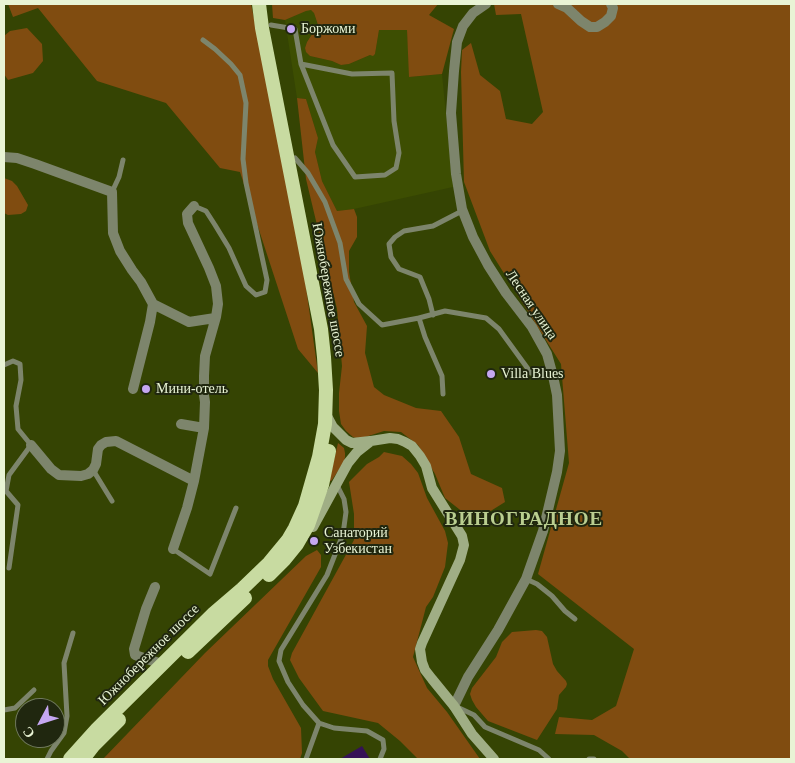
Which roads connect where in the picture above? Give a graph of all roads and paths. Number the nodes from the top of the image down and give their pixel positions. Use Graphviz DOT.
graph roads {
  1 [pos="259,4"];
  2 [pos="268,4"];
  3 [pos="486,4"];
  4 [pos="558,4"];
  5 [pos="611,4"];
  6 [pos="266,27"];
  7 [pos="203,40"];
  8 [pos="301,64"];
  9 [pos="4,157"];
  10 [pos="296,158"];
  11 [pos="123,160"];
  12 [pos="112,192"];
  13 [pos="194,206"];
  14 [pos="462,211"];
  15 [pos="153,304"];
  16 [pos="433,315"];
  17 [pos="215,318"];
  18 [pos="419,318"];
  19 [pos="4,364"];
  20 [pos="553,376"];
  21 [pos="133,389"];
  22 [pos="443,394"];
  23 [pos="325,414"];
  24 [pos="181,424"];
  25 [pos="333,427"];
  26 [pos="204,428"];
  27 [pos="371,441"];
  28 [pos="31,445"];
  29 [pos="93,470"];
  30 [pos="342,475"];
  31 [pos="194,481"];
  32 [pos="337,485"];
  33 [pos="112,502"];
  34 [pos="305,506"];
  35 [pos="236,508"];
  36 [pos="173,549"];
  37 [pos="284,560"];
  38 [pos="9,568"];
  39 [pos="526,579"];
  40 [pos="155,587"];
  41 [pos="574,619"];
  42 [pos="72,633"];
  43 [pos="162,664"];
  44 [pos="34,690"];
  45 [pos="454,706"];
  46 [pos="4,710"];
  47 [pos="319,723"];
  48 [pos="47,759"];
  49 [pos="70,759"];
  50 [pos="83,759"];
  51 [pos="306,759"];
  52 [pos="380,759"];
  53 [pos="494,759"];
  54 [pos="550,759"];
  55 [pos="589,759"];
  56 [pos="594,759"];
  1 -- 6 [label="highway, Южнобережное шоссе"];
  2 -- 6 [label="highway, Южнобережное шоссе"];
  3 -- 14 [label="street, Лесная улица"];
  4 -- 5 [label="street"];
  6 -- 8 [label="lane"];
  6 -- 10 [label="highway, Южнобережное шоссе"];
  6 -- 23 [label="highway, Южнобережное шоссе"];
  7 -- 13 [label="lane"];
  8 -- 8 [label="lane"];
  9 -- 12 [label="street"];
  10 -- 18 [label="lane"];
  10 -- 25 [label="highway, Южнобережное шоссе"];
  11 -- 12 [label="lane"];
  12 -- 15 [label="street"];
  13 -- 17 [label="street"];
  14 -- 16 [label="lane"];
  14 -- 20 [label="street, Лесная улица"];
  15 -- 17 [label="street"];
  15 -- 21 [label="street"];
  16 -- 18 [label="lane"];
  16 -- 20 [label="lane"];
  17 -- 26 [label="street"];
  18 -- 22 [label="lane"];
  19 -- 28 [label="lane"];
  20 -- 39 [label="street, Лесная улица"];
  23 -- 25 [label="main road"];
  23 -- 34 [label="highway, Южнобережное шоссе"];
  24 -- 26 [label="street"];
  25 -- 27 [label="main road"];
  25 -- 37 [label="highway, Южнобережное шоссе"];
  26 -- 31 [label="street"];
  27 -- 30 [label="main road"];
  27 -- 45 [label="main road"];
  28 -- 29 [label="street"];
  28 -- 38 [label="lane"];
  29 -- 31 [label="street"];
  29 -- 33 [label="lane"];
  30 -- 32 [label="main road"];
  30 -- 34 [label="main road"];
  31 -- 36 [label="street"];
  32 -- 37 [label="main road"];
  32 -- 47 [label="lane"];
  34 -- 43 [label="highway, Южнобережное шоссе"];
  35 -- 36 [label="lane"];
  37 -- 50 [label="highway, Южнобережное шоссе"];
  39 -- 41 [label="lane"];
  39 -- 45 [label="street, Лесная улица"];
  40 -- 43 [label="street"];
  42 -- 48 [label="lane"];
  43 -- 49 [label="highway, Южнобережное шоссе"];
  44 -- 46 [label="lane"];
  45 -- 53 [label="main road"];
  45 -- 54 [label="lane"];
  47 -- 51 [label="lane"];
  47 -- 52 [label="lane"];
  55 -- 56 [label="lane"];
}
